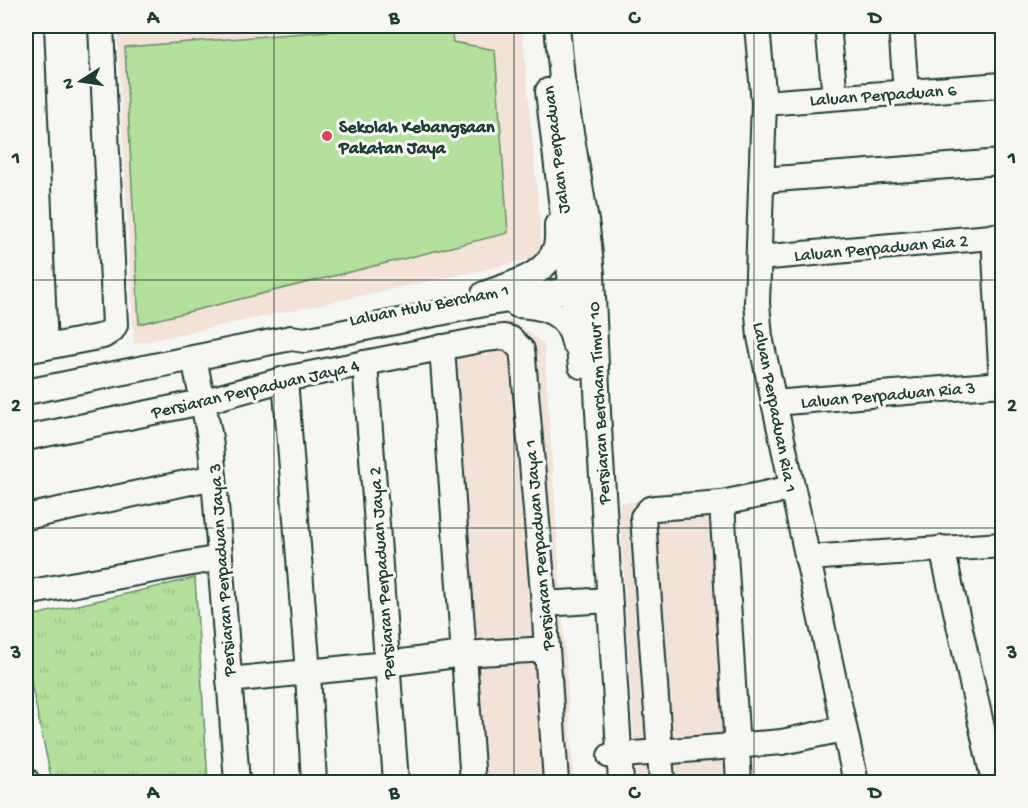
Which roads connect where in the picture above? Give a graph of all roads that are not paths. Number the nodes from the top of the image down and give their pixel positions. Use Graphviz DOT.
graph roads {
  1 [pos="31,26"];
  2 [pos="101,26"];
  3 [pos="541,26"];
  4 [pos="557,26"];
  5 [pos="757,26"];
  6 [pos="828,26"];
  7 [pos="901,26"];
  8 [pos="1002,85"];
  9 [pos="906,92"];
  10 [pos="835,97"];
  11 [pos="764,103"];
  12 [pos="561,135"];
  13 [pos="1002,162"];
  14 [pos="762,180"];
  15 [pos="998,236"];
  16 [pos="759,258"];
  17 [pos="575,282"];
  18 [pos="484,299"];
  19 [pos="485,339"];
  20 [pos="442,347"];
  21 [pos="594,347"];
  22 [pos="35,349"];
  23 [pos="194,358"];
  24 [pos="365,363"];
  25 [pos="285,379"];
  26 [pos="1002,384"];
  27 [pos="26,392"];
  28 [pos="202,402"];
  29 [pos="774,403"];
  30 [pos="586,413"];
  31 [pos="26,438"];
  32 [pos="214,477"];
  33 [pos="792,488"];
  34 [pos="722,503"];
  35 [pos="26,517"];
  36 [pos="1002,545"];
  37 [pos="942,548"];
  38 [pos="220,558"];
  39 [pos="807,558"];
  40 [pos="26,593"];
  41 [pos="604,600"];
  42 [pos="544,604"];
  43 [pos="547,649"];
  44 [pos="464,654"];
  45 [pos="387,664"];
  46 [pos="308,673"];
  47 [pos="229,680"];
  48 [pos="843,729"];
  49 [pos="736,746"];
  50 [pos="660,752"];
  51 [pos="615,755"];
  52 [pos="237,783"];
  53 [pos="314,783"];
  54 [pos="396,783"];
  55 [pos="473,783"];
  56 [pos="556,783"];
  57 [pos="612,783"];
  58 [pos="621,783"];
  59 [pos="662,783"];
  60 [pos="739,783"];
  61 [pos="856,783"];
  62 [pos="994,783"];
  1 -- 22 [label="street"];
  2 -- 22 [label="street"];
  3 -- 12 [label="street, Jalan Perpaduan"];
  4 -- 12 [label="street, Persiaran Bercham Timur 10"];
  5 -- 11 [label="street, Laluan Perpaduan Ria 1"];
  6 -- 10 [label="street"];
  7 -- 9 [label="street"];
  8 -- 9 [label="street, Laluan Perpaduan 6"];
  9 -- 10 [label="street, Laluan Perpaduan 6"];
  10 -- 11 [label="street, Laluan Perpaduan 6"];
  11 -- 14 [label="street, Laluan Perpaduan Ria 1"];
  12 -- 17 [label="street, Jalan Perpaduan"];
  12 -- 18 [label="street"];
  12 -- 21 [label="street, Persiaran Bercham Timur 10"];
  13 -- 14 [label="street"];
  14 -- 16 [label="street, Laluan Perpaduan Ria 1"];
  15 -- 16 [label="street, Laluan Perpaduan Ria 2"];
  15 -- 26 [label="street"];
  16 -- 29 [label="street, Laluan Perpaduan Ria 1"];
  17 -- 18 [label="street, Laluan Hulu Bercham 1"];
  17 -- 21 [label="street"];
  17 -- 30 [label="street, Persiaran Bercham Timur 10"];
  18 -- 23 [label="street, Laluan Hulu Bercham 1"];
  18 -- 30 [label="street"];
  19 -- 20 [label="street, Persiaran Perpaduan Jaya 4"];
  19 -- 42 [label="street, Persiaran Perpaduan Jaya 1"];
  20 -- 24 [label="street, Persiaran Perpaduan Jaya 4"];
  20 -- 44 [label="street"];
  21 -- 41 [label="street, Persiaran Bercham Timur 10"];
  23 -- 27 [label="street, Laluan Hulu Bercham 1"];
  23 -- 28 [label="street, Persiaran Perpaduan Jaya 3"];
  24 -- 25 [label="street, Persiaran Perpaduan Jaya 4"];
  24 -- 45 [label="street, Persiaran Perpaduan Jaya 2"];
  25 -- 28 [label="street, Persiaran Perpaduan Jaya 4"];
  25 -- 46 [label="street"];
  26 -- 29 [label="street, Laluan Perpaduan Ria 3"];
  28 -- 31 [label="street, Persiaran Perpaduan Jaya 4"];
  28 -- 32 [label="street, Persiaran Perpaduan Jaya 3"];
  29 -- 33 [label="street, Laluan Perpaduan Ria 1"];
  30 -- 41 [label="street, Persiaran Bercham Timur 10"];
  32 -- 35 [label="street"];
  32 -- 38 [label="street, Persiaran Perpaduan Jaya 3"];
  33 -- 34 [label="street"];
  33 -- 39 [label="street, Laluan Perpaduan Ria 1"];
  34 -- 49 [label="street"];
  34 -- 50 [label="street"];
  36 -- 37 [label="street"];
  37 -- 39 [label="street"];
  37 -- 62 [label="street"];
  38 -- 40 [label="street"];
  38 -- 47 [label="street, Persiaran Perpaduan Jaya 3"];
  39 -- 48 [label="street, Laluan Perpaduan Ria 1"];
  41 -- 42 [label="street"];
  41 -- 51 [label="street, Persiaran Bercham Timur 10"];
  42 -- 43 [label="street, Persiaran Perpaduan Jaya 1"];
  43 -- 44 [label="street"];
  43 -- 56 [label="street, Persiaran Perpaduan Jaya 1"];
  44 -- 45 [label="street"];
  44 -- 55 [label="street"];
  45 -- 46 [label="street"];
  45 -- 54 [label="street, Persiaran Perpaduan Jaya 2"];
  46 -- 47 [label="street"];
  46 -- 53 [label="street"];
  47 -- 52 [label="street, Persiaran Perpaduan Jaya 3"];
  48 -- 49 [label="street"];
  48 -- 61 [label="street, Laluan Perpaduan Ria 1"];
  49 -- 50 [label="street"];
  49 -- 60 [label="street"];
  50 -- 51 [label="street"];
  50 -- 59 [label="street"];
  51 -- 57 [label="street, Persiaran Bercham Timur 10"];
  51 -- 58 [label="street, Persiaran Bercham Timur 10"];
}
